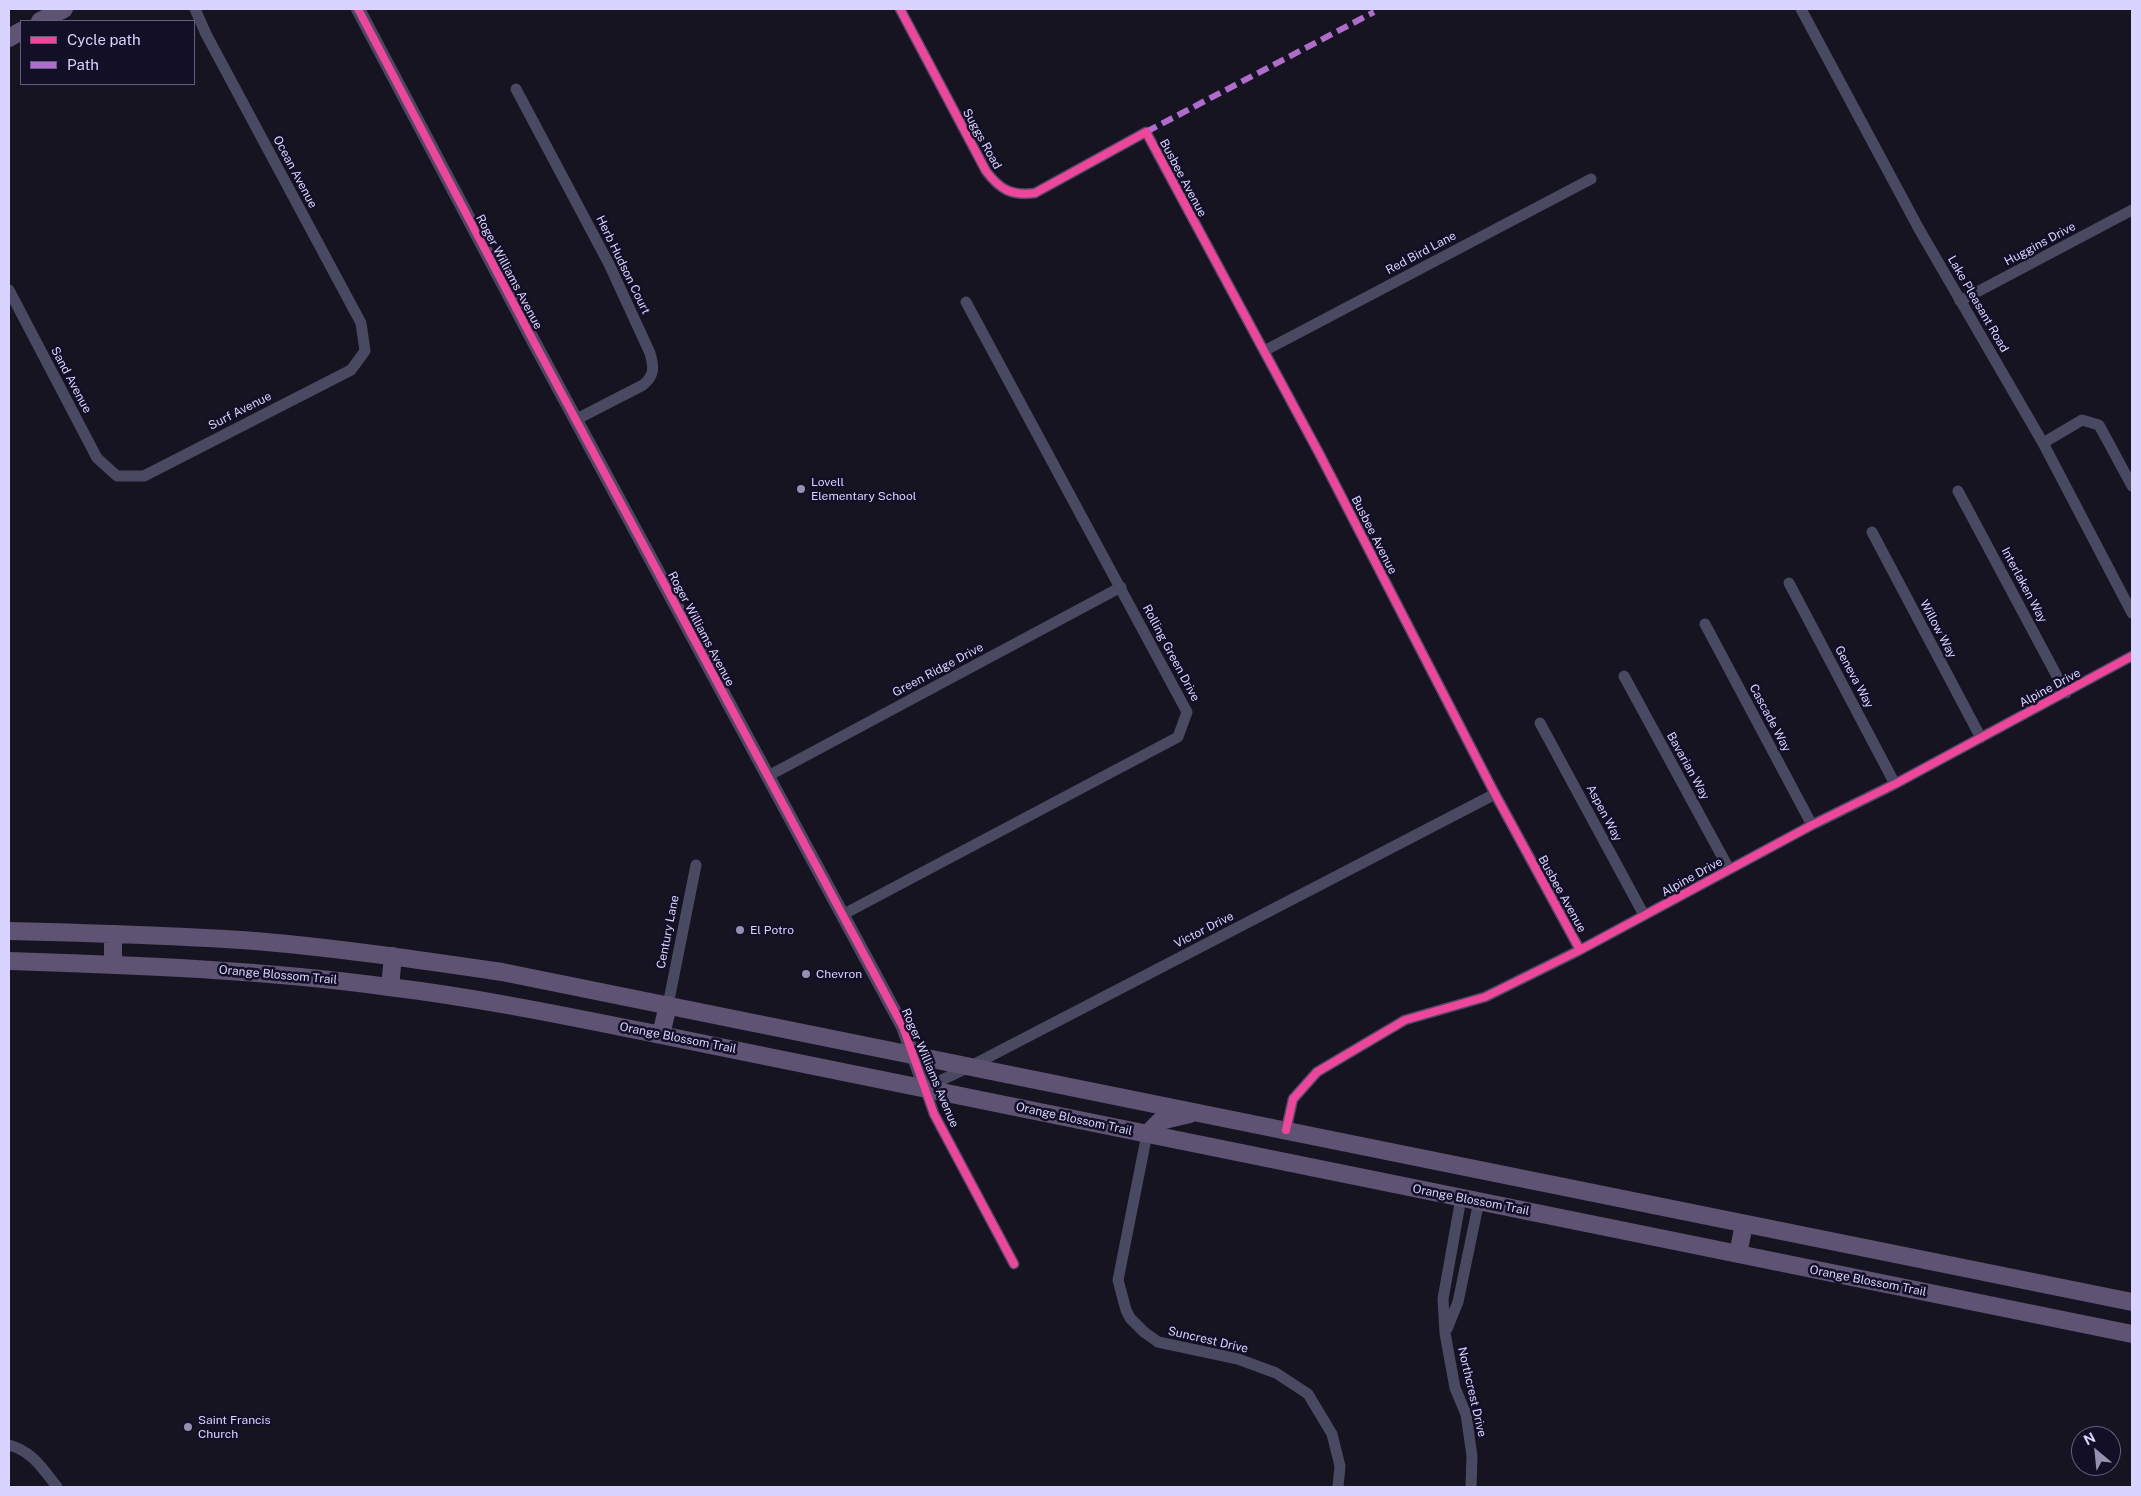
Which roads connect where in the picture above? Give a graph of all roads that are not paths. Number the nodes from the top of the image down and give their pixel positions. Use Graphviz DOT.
graph roads {
  1 [pos="64,9"];
  2 [pos="195,9"];
  3 [pos="358,9"];
  4 [pos="900,9"];
  5 [pos="1801,9"];
  6 [pos="42,20"];
  7 [pos="20,32"];
  8 [pos="9,38"];
  9 [pos="516,89"];
  10 [pos="1146,132"];
  11 [pos="1590,179"];
  12 [pos="2132,210"];
  13 [pos="9,290"];
  14 [pos="966,302"];
  15 [pos="1960,302"];
  16 [pos="365,351"];
  17 [pos="1264,351"];
  18 [pos="575,420"];
  19 [pos="2043,443"];
  20 [pos="117,476"];
  21 [pos="2132,486"];
  22 [pos="1958,491"];
  23 [pos="1872,532"];
  24 [pos="1789,583"];
  25 [pos="1121,587"];
  26 [pos="2132,613"];
  27 [pos="1705,624"];
  28 [pos="2132,656"];
  29 [pos="1624,676"];
  30 [pos="2066,693"];
  31 [pos="1540,723"];
  32 [pos="1980,738"];
  33 [pos="768,776"];
  34 [pos="1895,784"];
  35 [pos="1495,794"];
  36 [pos="1812,825"];
  37 [pos="696,865"];
  38 [pos="1729,869"];
  39 [pos="842,914"];
  40 [pos="1644,916"];
  41 [pos="9,931"];
  42 [pos="113,934"];
  43 [pos="1580,950"];
  44 [pos="393,956"];
  45 [pos="9,962"];
  46 [pos="112,964"];
  47 [pos="390,986"];
  48 [pos="668,1005"];
  49 [pos="661,1035"];
  50 [pos="913,1054"];
  51 [pos="971,1066"];
  52 [pos="925,1088"];
  53 [pos="1198,1112"];
  54 [pos="1286,1130"];
  55 [pos="1147,1134"];
  56 [pos="1461,1198"];
  57 [pos="1479,1202"];
  58 [pos="1744,1224"];
  59 [pos="1738,1254"];
  60 [pos="1014,1264"];
  61 [pos="2132,1302"];
  62 [pos="1445,1333"];
  63 [pos="2132,1334"];
  64 [pos="9,1445"];
  65 [pos="57,1487"];
  66 [pos="1338,1487"];
  67 [pos="1471,1487"];
  1 -- 6 [label="main road"];
  2 -- 16 [label="street, Ocean Avenue"];
  3 -- 18 [label="street, Roger Williams Avenue"];
  4 -- 10 [label="street, Suggs Road"];
  5 -- 15 [label="street, Lake Pleasant Road"];
  7 -- 8 [label="main road"];
  9 -- 18 [label="street, Herb Hudson Court"];
  10 -- 17 [label="street, Busbee Avenue"];
  11 -- 17 [label="street, Red Bird Lane"];
  12 -- 15 [label="street, Huggins Drive"];
  13 -- 20 [label="street, Sand Avenue"];
  14 -- 25 [label="street, Rolling Green Drive"];
  15 -- 19 [label="street, Lake Pleasant Road"];
  16 -- 20 [label="street, Surf Avenue"];
  17 -- 35 [label="street, Busbee Avenue"];
  18 -- 33 [label="street, Roger Williams Avenue"];
  19 -- 21 [label="street"];
  19 -- 26 [label="street, Lake Pleasant Road"];
  22 -- 30 [label="street, Interlaken Way"];
  23 -- 32 [label="street, Willow Way"];
  24 -- 34 [label="street, Geneva Way"];
  25 -- 33 [label="street, Green Ridge Drive"];
  25 -- 39 [label="street, Rolling Green Drive"];
  27 -- 36 [label="street, Cascade Way"];
  28 -- 30 [label="street, Alpine Drive"];
  29 -- 38 [label="street, Bavarian Way"];
  30 -- 32 [label="street, Alpine Drive"];
  31 -- 40 [label="street, Aspen Way"];
  32 -- 34 [label="street, Alpine Drive"];
  33 -- 39 [label="street, Roger Williams Avenue"];
  34 -- 36 [label="street, Alpine Drive"];
  35 -- 43 [label="street, Busbee Avenue"];
  35 -- 51 [label="street, Victor Drive"];
  36 -- 38 [label="street, Alpine Drive"];
  37 -- 48 [label="street, Century Lane"];
  38 -- 40 [label="street, Alpine Drive"];
  39 -- 50 [label="street, Roger Williams Avenue"];
  40 -- 43 [label="street, Alpine Drive"];
  41 -- 42 [label="main road"];
  42 -- 44 [label="main road"];
  42 -- 46 [label="main road"];
  43 -- 54 [label="street, Alpine Drive"];
  44 -- 47 [label="main road"];
  44 -- 48 [label="main road"];
  45 -- 46 [label="main road, Orange Blossom Trail"];
  46 -- 47 [label="main road, Orange Blossom Trail"];
  47 -- 49 [label="main road, Orange Blossom Trail"];
  48 -- 49 [label="main road"];
  48 -- 50 [label="main road"];
  49 -- 52 [label="main road, Orange Blossom Trail"];
  50 -- 51 [label="main road"];
  50 -- 52 [label="street, Roger Williams Avenue"];
  51 -- 52 [label="street, Victor Drive"];
  51 -- 53 [label="main road"];
  52 -- 55 [label="main road, Orange Blossom Trail"];
  52 -- 60 [label="street, Roger Williams Avenue"];
  53 -- 54 [label="main road"];
  53 -- 55 [label="main road"];
  54 -- 58 [label="main road"];
  55 -- 56 [label="main road, Orange Blossom Trail"];
  55 -- 66 [label="street, Suncrest Drive"];
  56 -- 57 [label="main road, Orange Blossom Trail"];
  56 -- 62 [label="street, Northcrest Drive"];
  57 -- 59 [label="main road, Orange Blossom Trail"];
  57 -- 62 [label="street, Northcrest Drive"];
  58 -- 59 [label="main road"];
  58 -- 61 [label="main road"];
  59 -- 63 [label="main road, Orange Blossom Trail"];
  62 -- 67 [label="street, Northcrest Drive"];
  64 -- 65 [label="street"];
}
